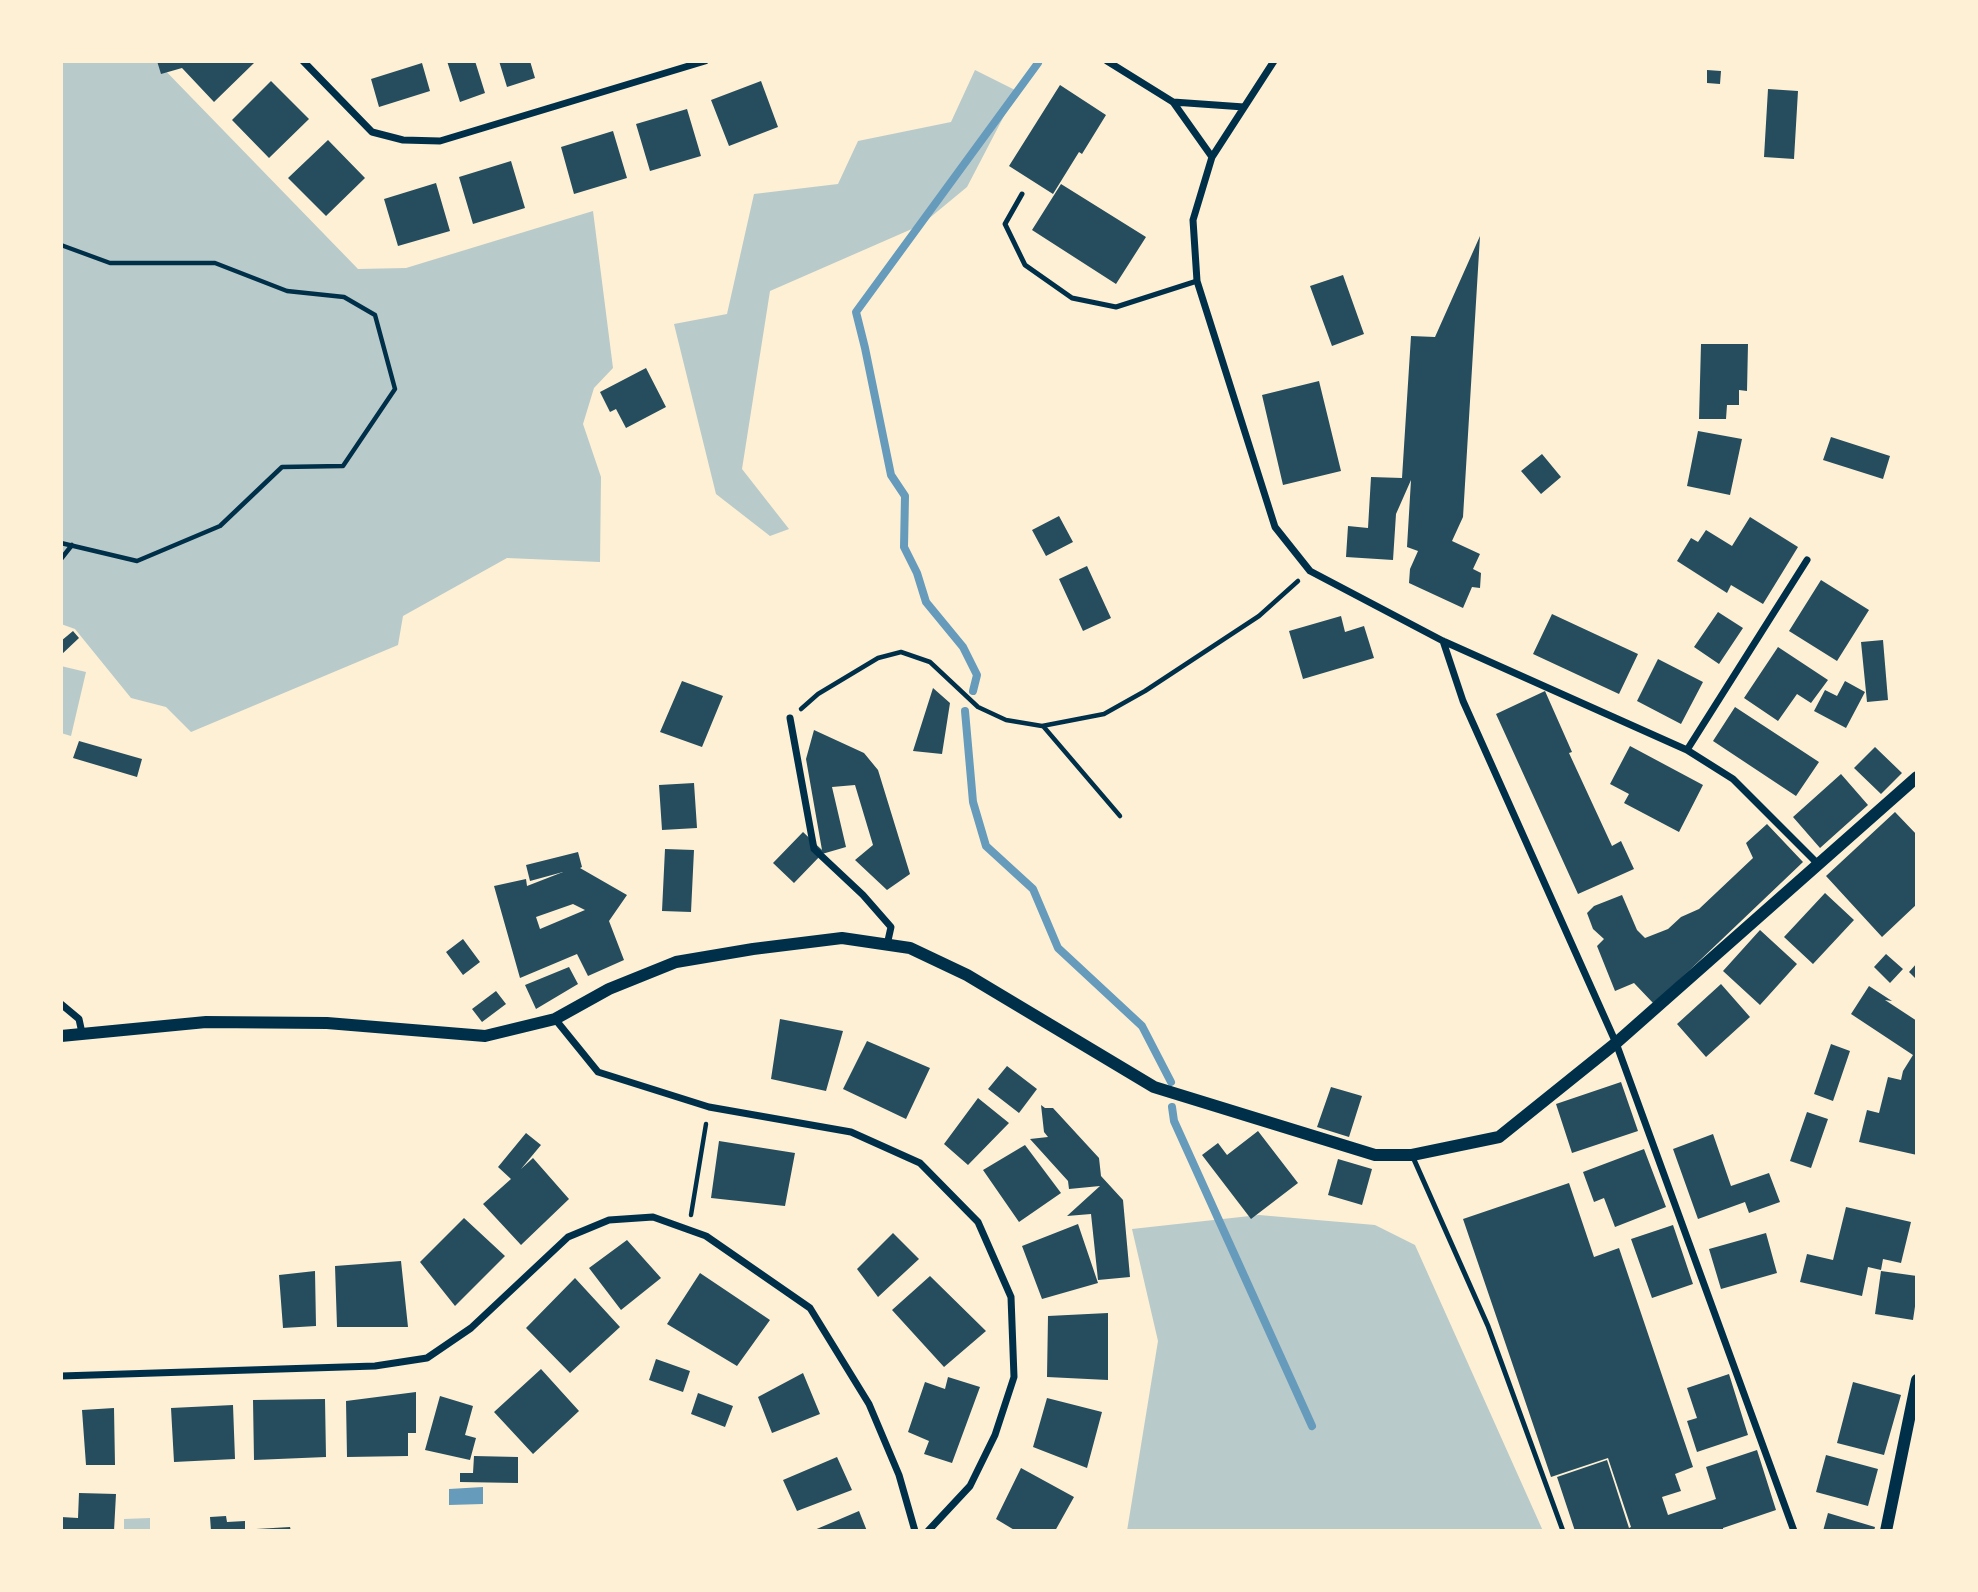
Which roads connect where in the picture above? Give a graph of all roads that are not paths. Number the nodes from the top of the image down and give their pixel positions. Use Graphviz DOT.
graph roads {
  1 [pos="303,61"];
  2 [pos="705,61"];
  3 [pos="1107,61"];
  4 [pos="1274,61"];
  5 [pos="1173,102"];
  6 [pos="1244,107"];
  7 [pos="1212,157"];
  8 [pos="1022,194"];
  9 [pos="1197,281"];
  10 [pos="1807,560"];
  11 [pos="1443,641"];
  12 [pos="790,718"];
  13 [pos="1687,750"];
  14 [pos="1917,777"];
  15 [pos="1819,864"];
  16 [pos="887,945"];
  17 [pos="61,1004"];
  18 [pos="555,1019"];
  19 [pos="82,1033"];
  20 [pos="61,1036"];
  21 [pos="1616,1044"];
  22 [pos="1412,1155"];
  23 [pos="61,1376"];
  24 [pos="1917,1380"];
  25 [pos="915,1531"];
  26 [pos="928,1531"];
  27 [pos="1563,1531"];
  28 [pos="1794,1531"];
  29 [pos="1886,1531"];
  1 -- 2 [label="street"];
  3 -- 5 [label="street"];
  4 -- 6 [label="street"];
  5 -- 6 [label="street"];
  5 -- 7 [label="street"];
  6 -- 7 [label="street"];
  7 -- 9 [label="street"];
  8 -- 9 [label="lane"];
  9 -- 11 [label="street"];
  10 -- 13 [label="street"];
  11 -- 13 [label="street"];
  11 -- 21 [label="street"];
  12 -- 16 [label="street"];
  13 -- 15 [label="street"];
  14 -- 15 [label="street"];
  15 -- 21 [label="street"];
  16 -- 18 [label="street"];
  16 -- 22 [label="street"];
  17 -- 19 [label="street"];
  18 -- 19 [label="street"];
  18 -- 26 [label="street"];
  19 -- 20 [label="street"];
  21 -- 22 [label="street"];
  21 -- 28 [label="street"];
  22 -- 27 [label="lane"];
  23 -- 25 [label="street"];
  24 -- 29 [label="street"];
}
